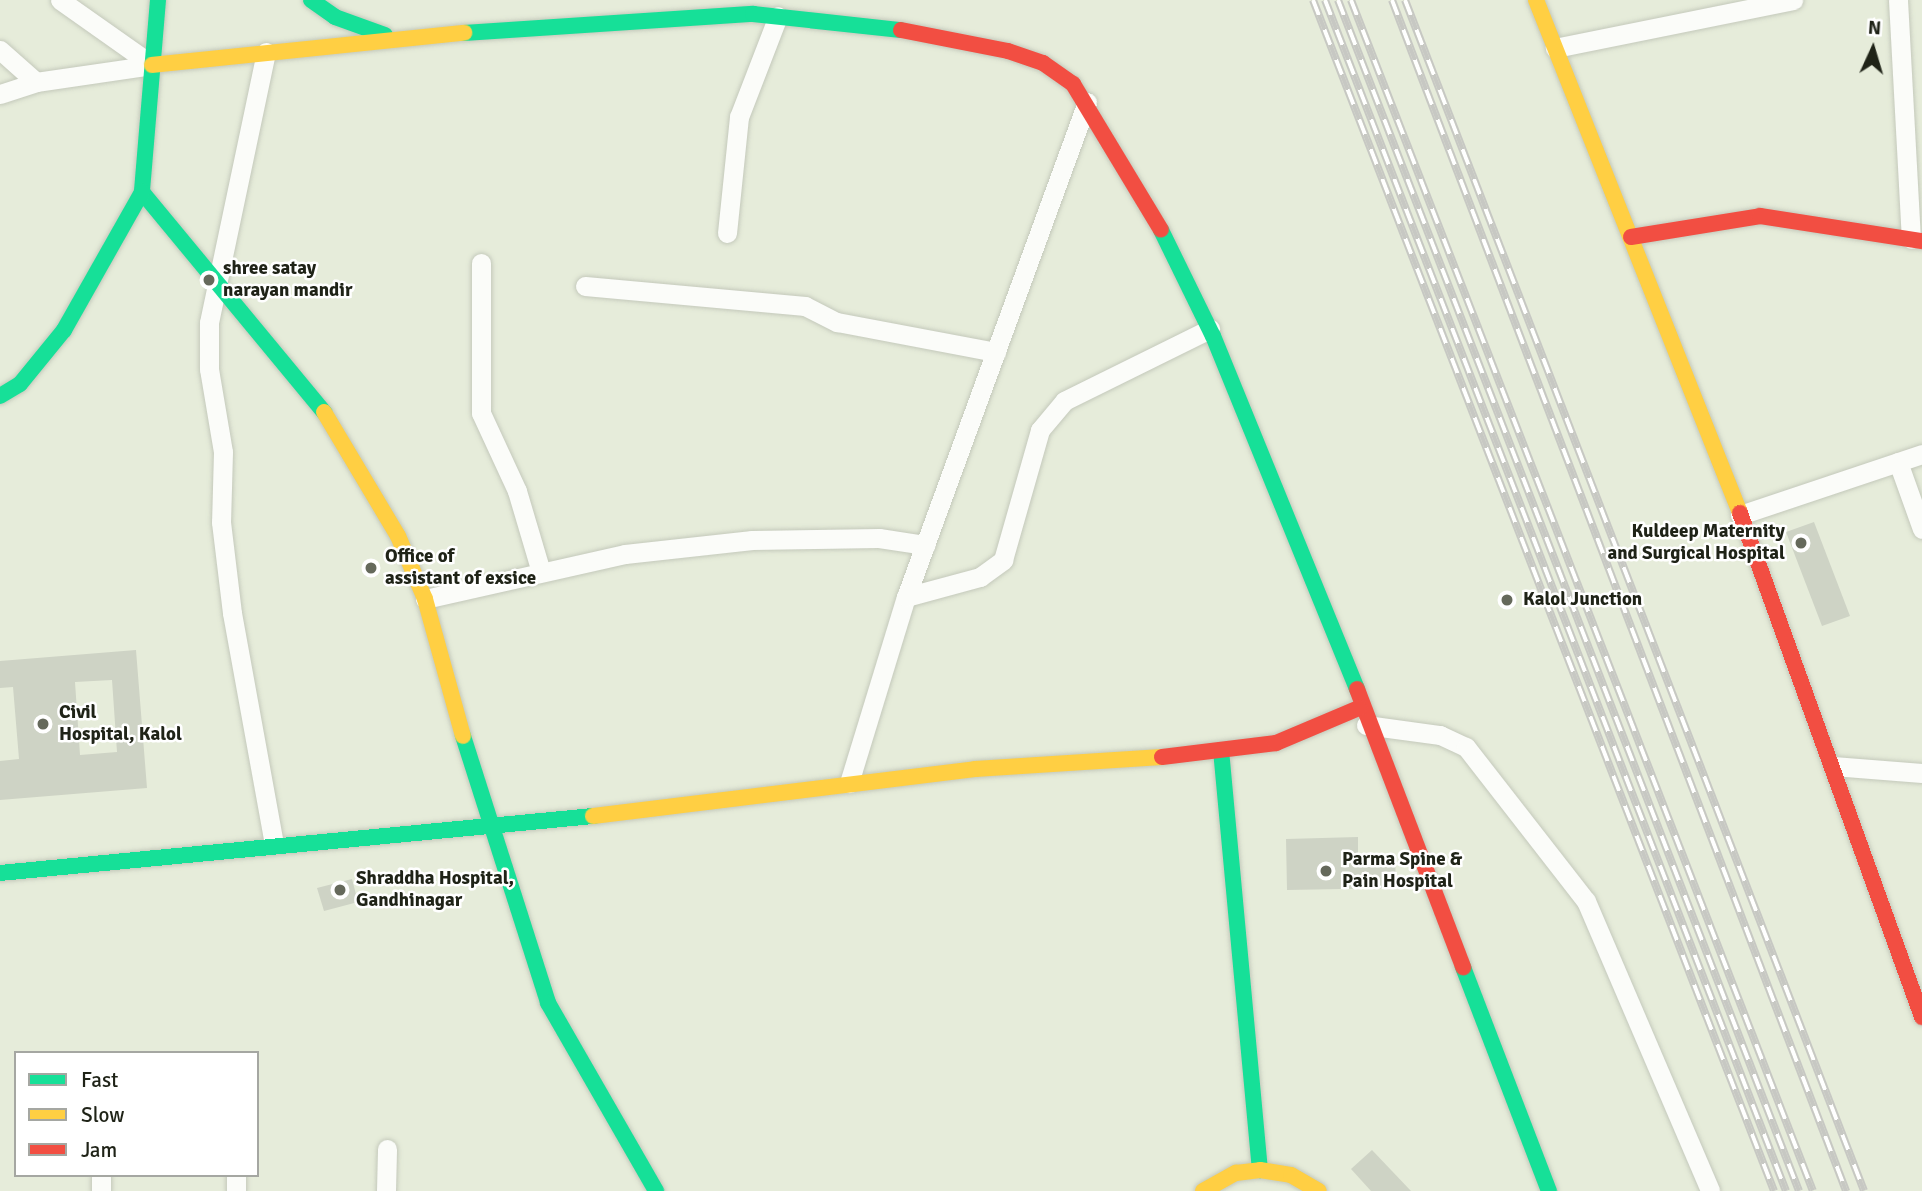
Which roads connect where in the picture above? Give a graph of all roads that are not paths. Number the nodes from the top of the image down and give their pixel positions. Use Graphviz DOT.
graph roads {
  1 [pos="60,0"];
  2 [pos="159,0"];
  3 [pos="311,0"];
  4 [pos="1536,0"];
  5 [pos="1793,0"];
  6 [pos="1898,0"];
  7 [pos="778,16"];
  8 [pos="393,38"];
  9 [pos="1555,48"];
  10 [pos="0,50"];
  11 [pos="265,52"];
  12 [pos="152,65"];
  13 [pos="36,82"];
  14 [pos="0,94"];
  15 [pos="1087,102"];
  16 [pos="142,192"];
  17 [pos="1915,198"];
  18 [pos="727,233"];
  19 [pos="1630,237"];
  20 [pos="1916,240"];
  21 [pos="481,263"];
  22 [pos="219,285"];
  23 [pos="585,286"];
  24 [pos="1210,329"];
  25 [pos="996,352"];
  26 [pos="0,397"];
  27 [pos="1922,454"];
  28 [pos="1898,461"];
  29 [pos="1740,515"];
  30 [pos="1922,529"];
  31 [pos="925,545"];
  32 [pos="541,572"];
  33 [pos="906,597"];
  34 [pos="425,599"];
  35 [pos="1362,716"];
  36 [pos="1221,750"];
  37 [pos="1833,765"];
  38 [pos="1922,773"];
  39 [pos="849,783"];
  40 [pos="491,819"];
  41 [pos="274,844"];
  42 [pos="0,873"];
  43 [pos="1922,1017"];
  44 [pos="387,1149"];
  45 [pos="1260,1170"];
  46 [pos="386,1191"];
  47 [pos="656,1191"];
  48 [pos="672,1191"];
  49 [pos="1203,1191"];
  50 [pos="1318,1191"];
  51 [pos="1549,1191"];
  52 [pos="1710,1191"];
  1 -- 12 [label="street"];
  2 -- 12 [label="street"];
  3 -- 8 [label="street"];
  4 -- 9 [label="street"];
  5 -- 9 [label="street"];
  6 -- 17 [label="street"];
  7 -- 8 [label="street"];
  7 -- 15 [label="street"];
  7 -- 18 [label="street"];
  8 -- 11 [label="street"];
  9 -- 19 [label="street"];
  10 -- 13 [label="street"];
  11 -- 12 [label="street"];
  11 -- 22 [label="street"];
  12 -- 13 [label="street"];
  12 -- 16 [label="street"];
  13 -- 14 [label="street"];
  15 -- 24 [label="street"];
  15 -- 25 [label="street"];
  16 -- 22 [label="street"];
  16 -- 26 [label="street"];
  17 -- 20 [label="street"];
  19 -- 20 [label="street"];
  19 -- 29 [label="street"];
  21 -- 32 [label="street"];
  22 -- 34 [label="street"];
  22 -- 41 [label="street"];
  23 -- 25 [label="street"];
  24 -- 33 [label="street"];
  24 -- 35 [label="street"];
  25 -- 31 [label="street"];
  27 -- 28 [label="street"];
  28 -- 29 [label="street"];
  28 -- 30 [label="street"];
  29 -- 37 [label="street"];
  31 -- 32 [label="street"];
  31 -- 33 [label="street"];
  32 -- 34 [label="street"];
  33 -- 39 [label="street"];
  34 -- 40 [label="street"];
  35 -- 36 [label="street"];
  35 -- 51 [label="street"];
  35 -- 52 [label="street"];
  36 -- 39 [label="street"];
  36 -- 45 [label="street"];
  37 -- 38 [label="street"];
  37 -- 43 [label="street"];
  39 -- 40 [label="street"];
  40 -- 41 [label="street"];
  40 -- 47 [label="street"];
  40 -- 48 [label="street"];
  41 -- 42 [label="street"];
  44 -- 46 [label="street"];
  45 -- 49 [label="street"];
  45 -- 50 [label="street"];
}
